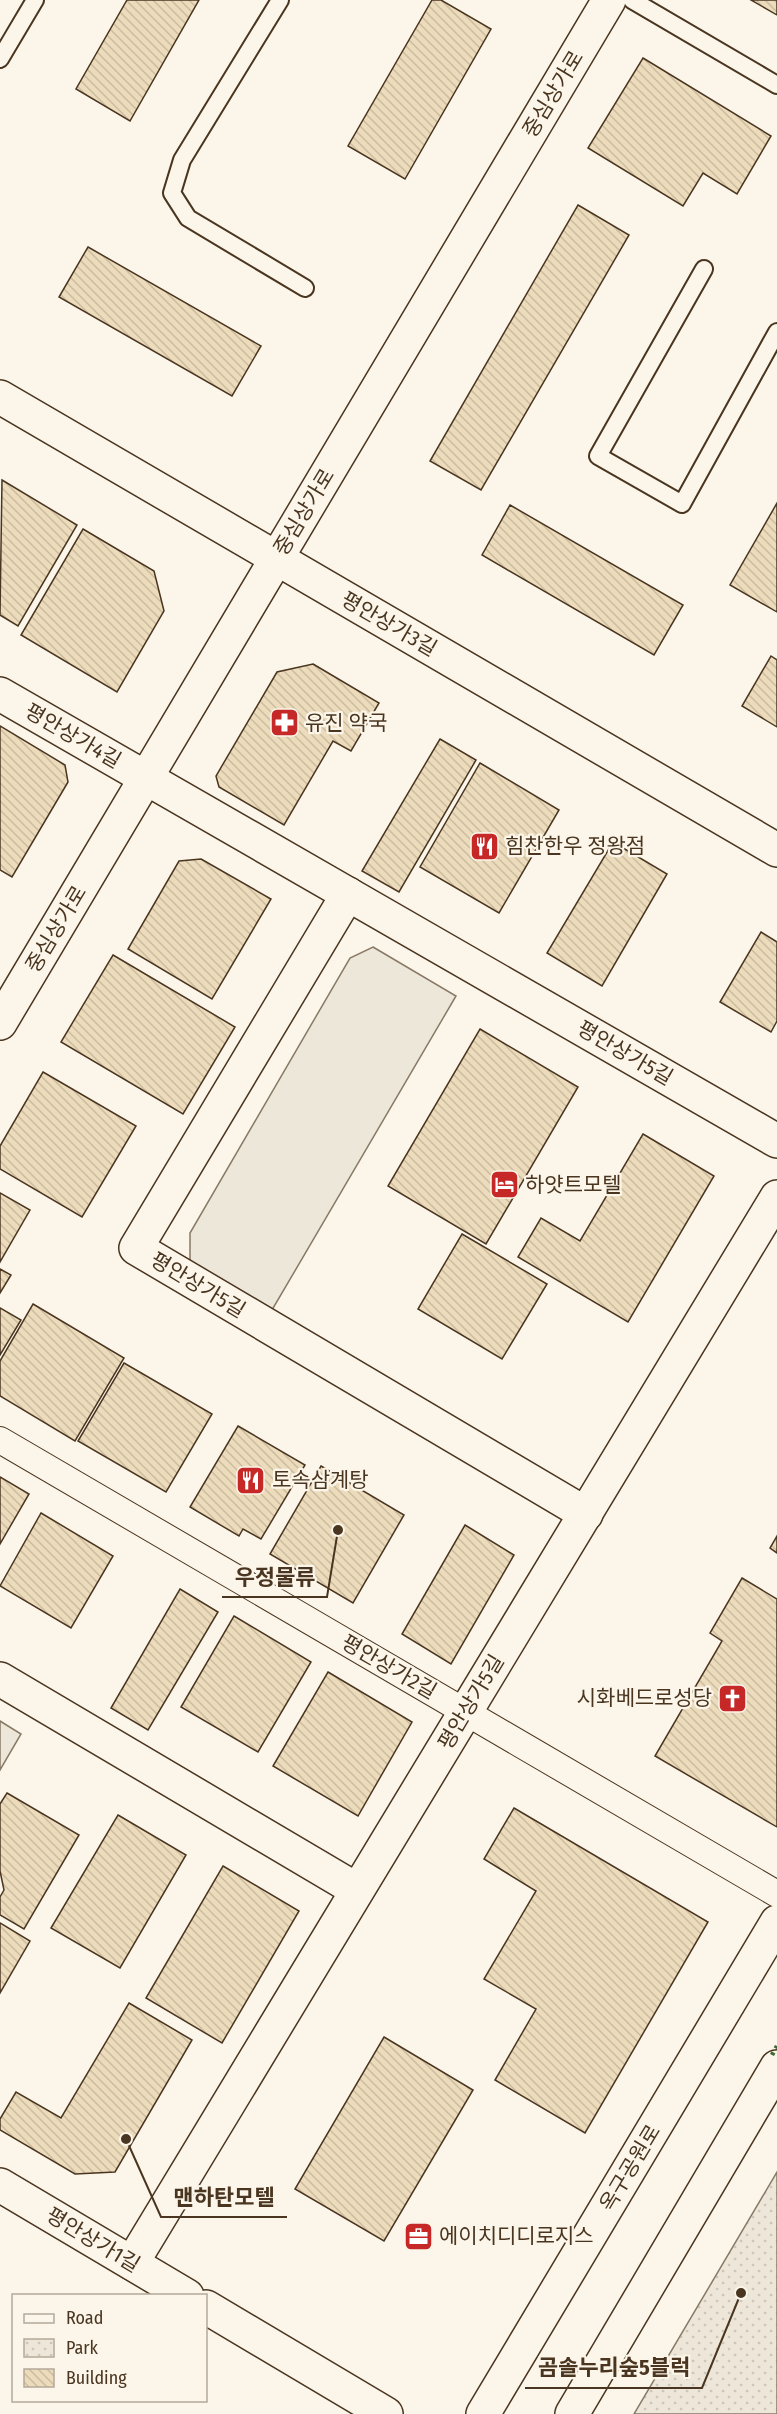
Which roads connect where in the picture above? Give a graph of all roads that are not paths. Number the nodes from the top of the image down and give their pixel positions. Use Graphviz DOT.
graph roads {
  1 [pos="35,0"];
  2 [pos="279,0"];
  3 [pos="609,0"];
  4 [pos="632,0"];
  5 [pos="0,58"];
  6 [pos="777,85"];
  7 [pos="704,269"];
  8 [pos="304,288"];
  9 [pos="777,332"];
  10 [pos="0,397"];
  11 [pos="276,558"];
  12 [pos="0,694"];
  13 [pos="146,778"];
  14 [pos="777,850"];
  15 [pos="348,894"];
  16 [pos="0,1023"];
  17 [pos="777,1141"];
  18 [pos="777,1197"];
  19 [pos="0,1440"];
  20 [pos="586,1514"];
  21 [pos="0,1679"];
  22 [pos="465,1712"];
  23 [pos="357,1890"];
  24 [pos="777,1894"];
  25 [pos="777,1922"];
  26 [pos="777,2067"];
  27 [pos="0,2185"];
  28 [pos="132,2263"];
  29 [pos="185,2294"];
  30 [pos="207,2308"];
  31 [pos="386,2414"];
  32 [pos="483,2414"];
  33 [pos="572,2414"];
  1 -- 5 [label="lane"];
  2 -- 8 [label="lane"];
  3 -- 11 [label="street, 중심상가로"];
  4 -- 6 [label="lane"];
  7 -- 9 [label="lane"];
  10 -- 11 [label="street, 평안상가3길"];
  11 -- 13 [label="street, 중심상가로"];
  11 -- 14 [label="street, 평안상가3길"];
  12 -- 13 [label="street, 평안상가4길"];
  13 -- 15 [label="street, 평안상가5길"];
  13 -- 16 [label="street, 중심상가로"];
  15 -- 17 [label="street, 평안상가5길"];
  15 -- 20 [label="street, 평안상가5길"];
  18 -- 20 [label="street, 평안상가5길"];
  19 -- 22 [label="street, 평안상가2길"];
  20 -- 22 [label="street, 평안상가5길"];
  21 -- 23 [label="street"];
  22 -- 23 [label="street, 평안상가5길"];
  22 -- 24 [label="street, 평안상가2길"];
  23 -- 28 [label="street, 평안상가5길"];
  25 -- 32 [label="street, 옥구공원로"];
  26 -- 33 [label="street"];
  27 -- 28 [label="street, 평안상가1길"];
  28 -- 29 [label="street, 평안상가1길"];
  30 -- 31 [label="street"];
}
